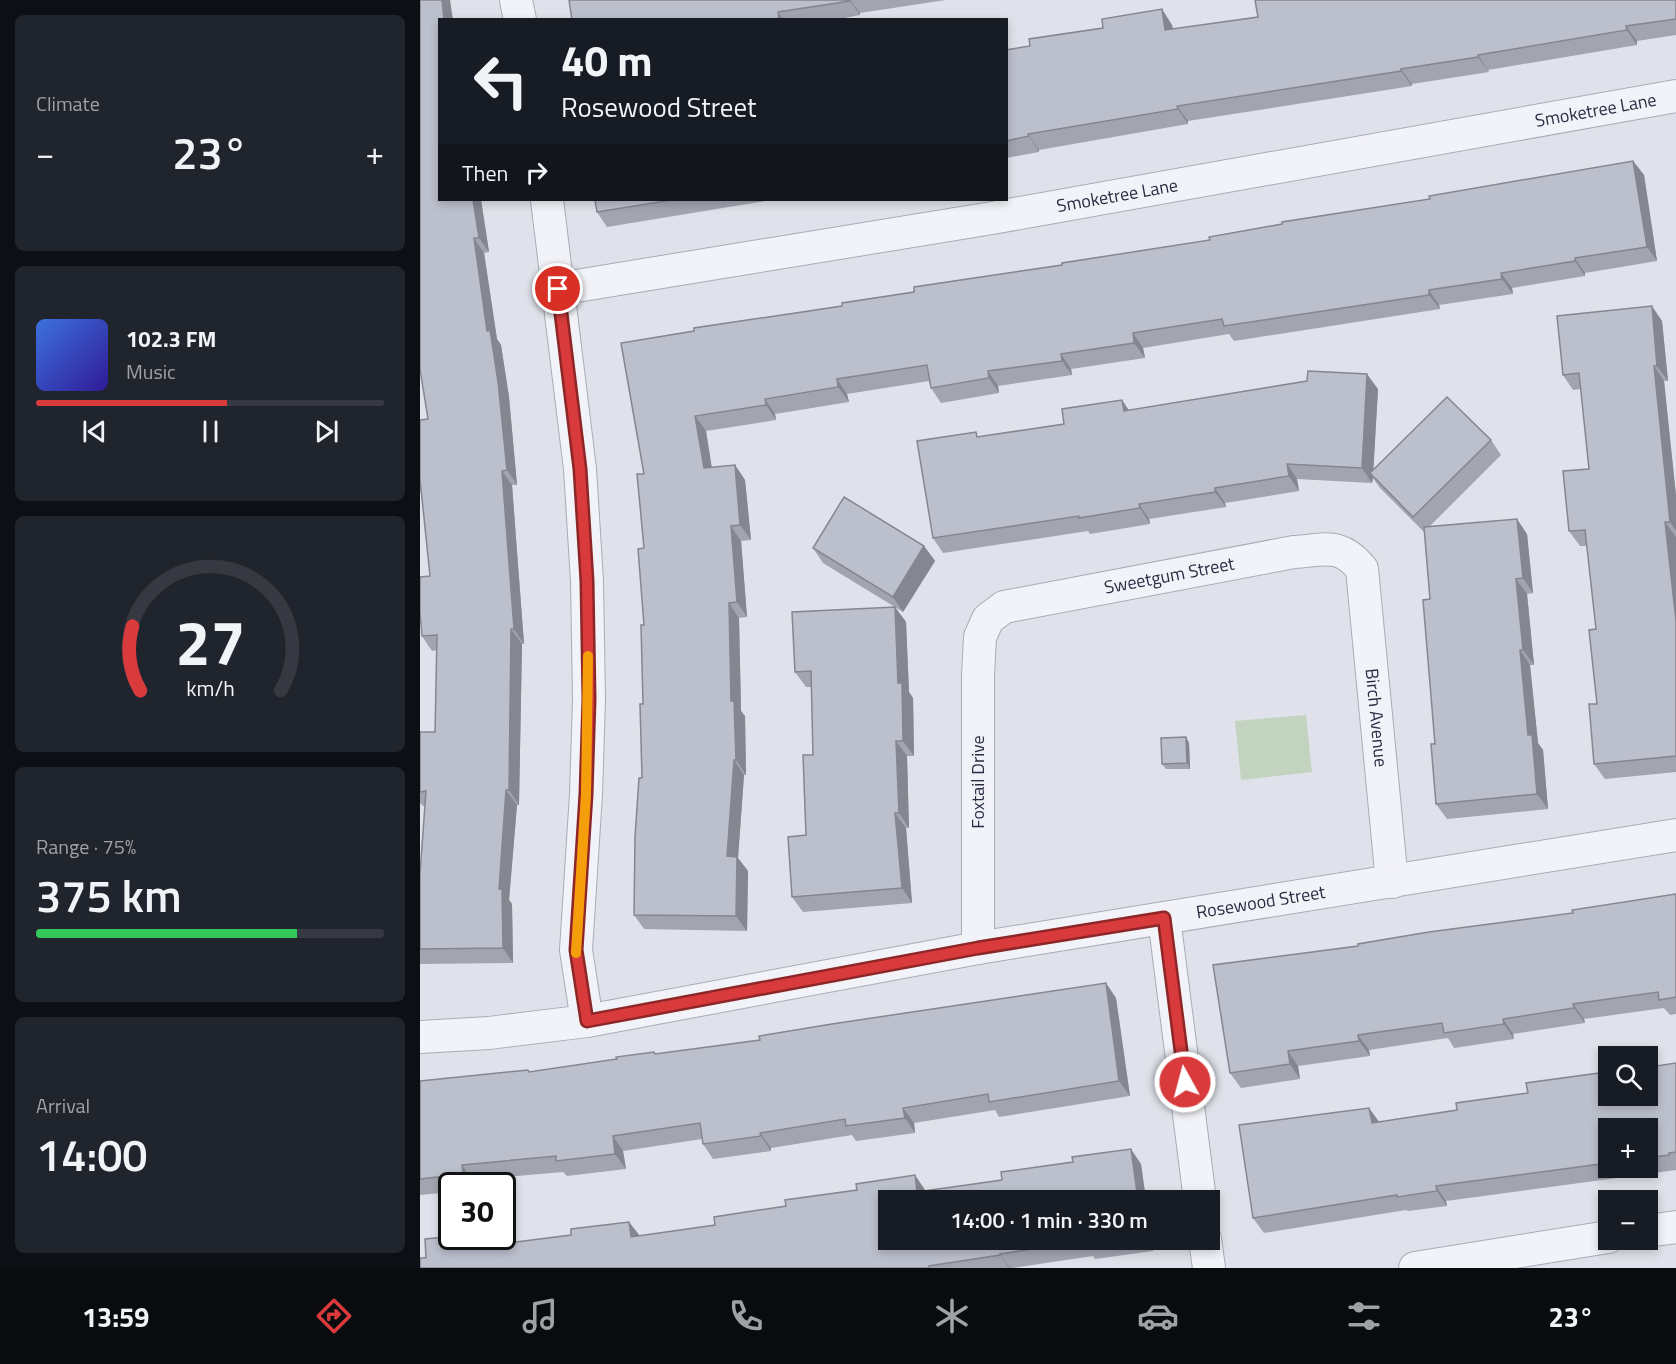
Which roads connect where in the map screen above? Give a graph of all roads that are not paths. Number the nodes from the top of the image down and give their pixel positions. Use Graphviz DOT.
graph roads {
  1 [pos="516,0"];
  2 [pos="520,18"];
  3 [pos="1676,96"];
  4 [pos="547,201"];
  5 [pos="558,289"];
  6 [pos="1352,557"];
  7 [pos="988,619"];
  8 [pos="1676,835"];
  9 [pos="1392,882"];
  10 [pos="1164,918"];
  11 [pos="978,948"];
  12 [pos="587,1021"];
  13 [pos="420,1037"];
  14 [pos="1199,1190"];
  15 [pos="1676,1227"];
  16 [pos="1658,1229"];
  17 [pos="1598,1239"];
  18 [pos="1207,1250"];
  19 [pos="1209,1268"];
  20 [pos="1415,1268"];
  1 -- 2 [label="street"];
  3 -- 5 [label="street, Smoketree Lane"];
  4 -- 5 [label="street"];
  5 -- 12 [label="street"];
  6 -- 7 [label="street, Sweetgum Street"];
  6 -- 9 [label="street, Birch Avenue"];
  7 -- 11 [label="street, Foxtail Drive"];
  8 -- 9 [label="street, Rosewood Street"];
  9 -- 10 [label="street, Rosewood Street"];
  10 -- 11 [label="street, Rosewood Street"];
  10 -- 14 [label="street"];
  11 -- 12 [label="street, Rosewood Street"];
  12 -- 13 [label="street, Rosewood Street"];
  15 -- 16 [label="street"];
  17 -- 20 [label="street"];
  18 -- 19 [label="street"];
}
